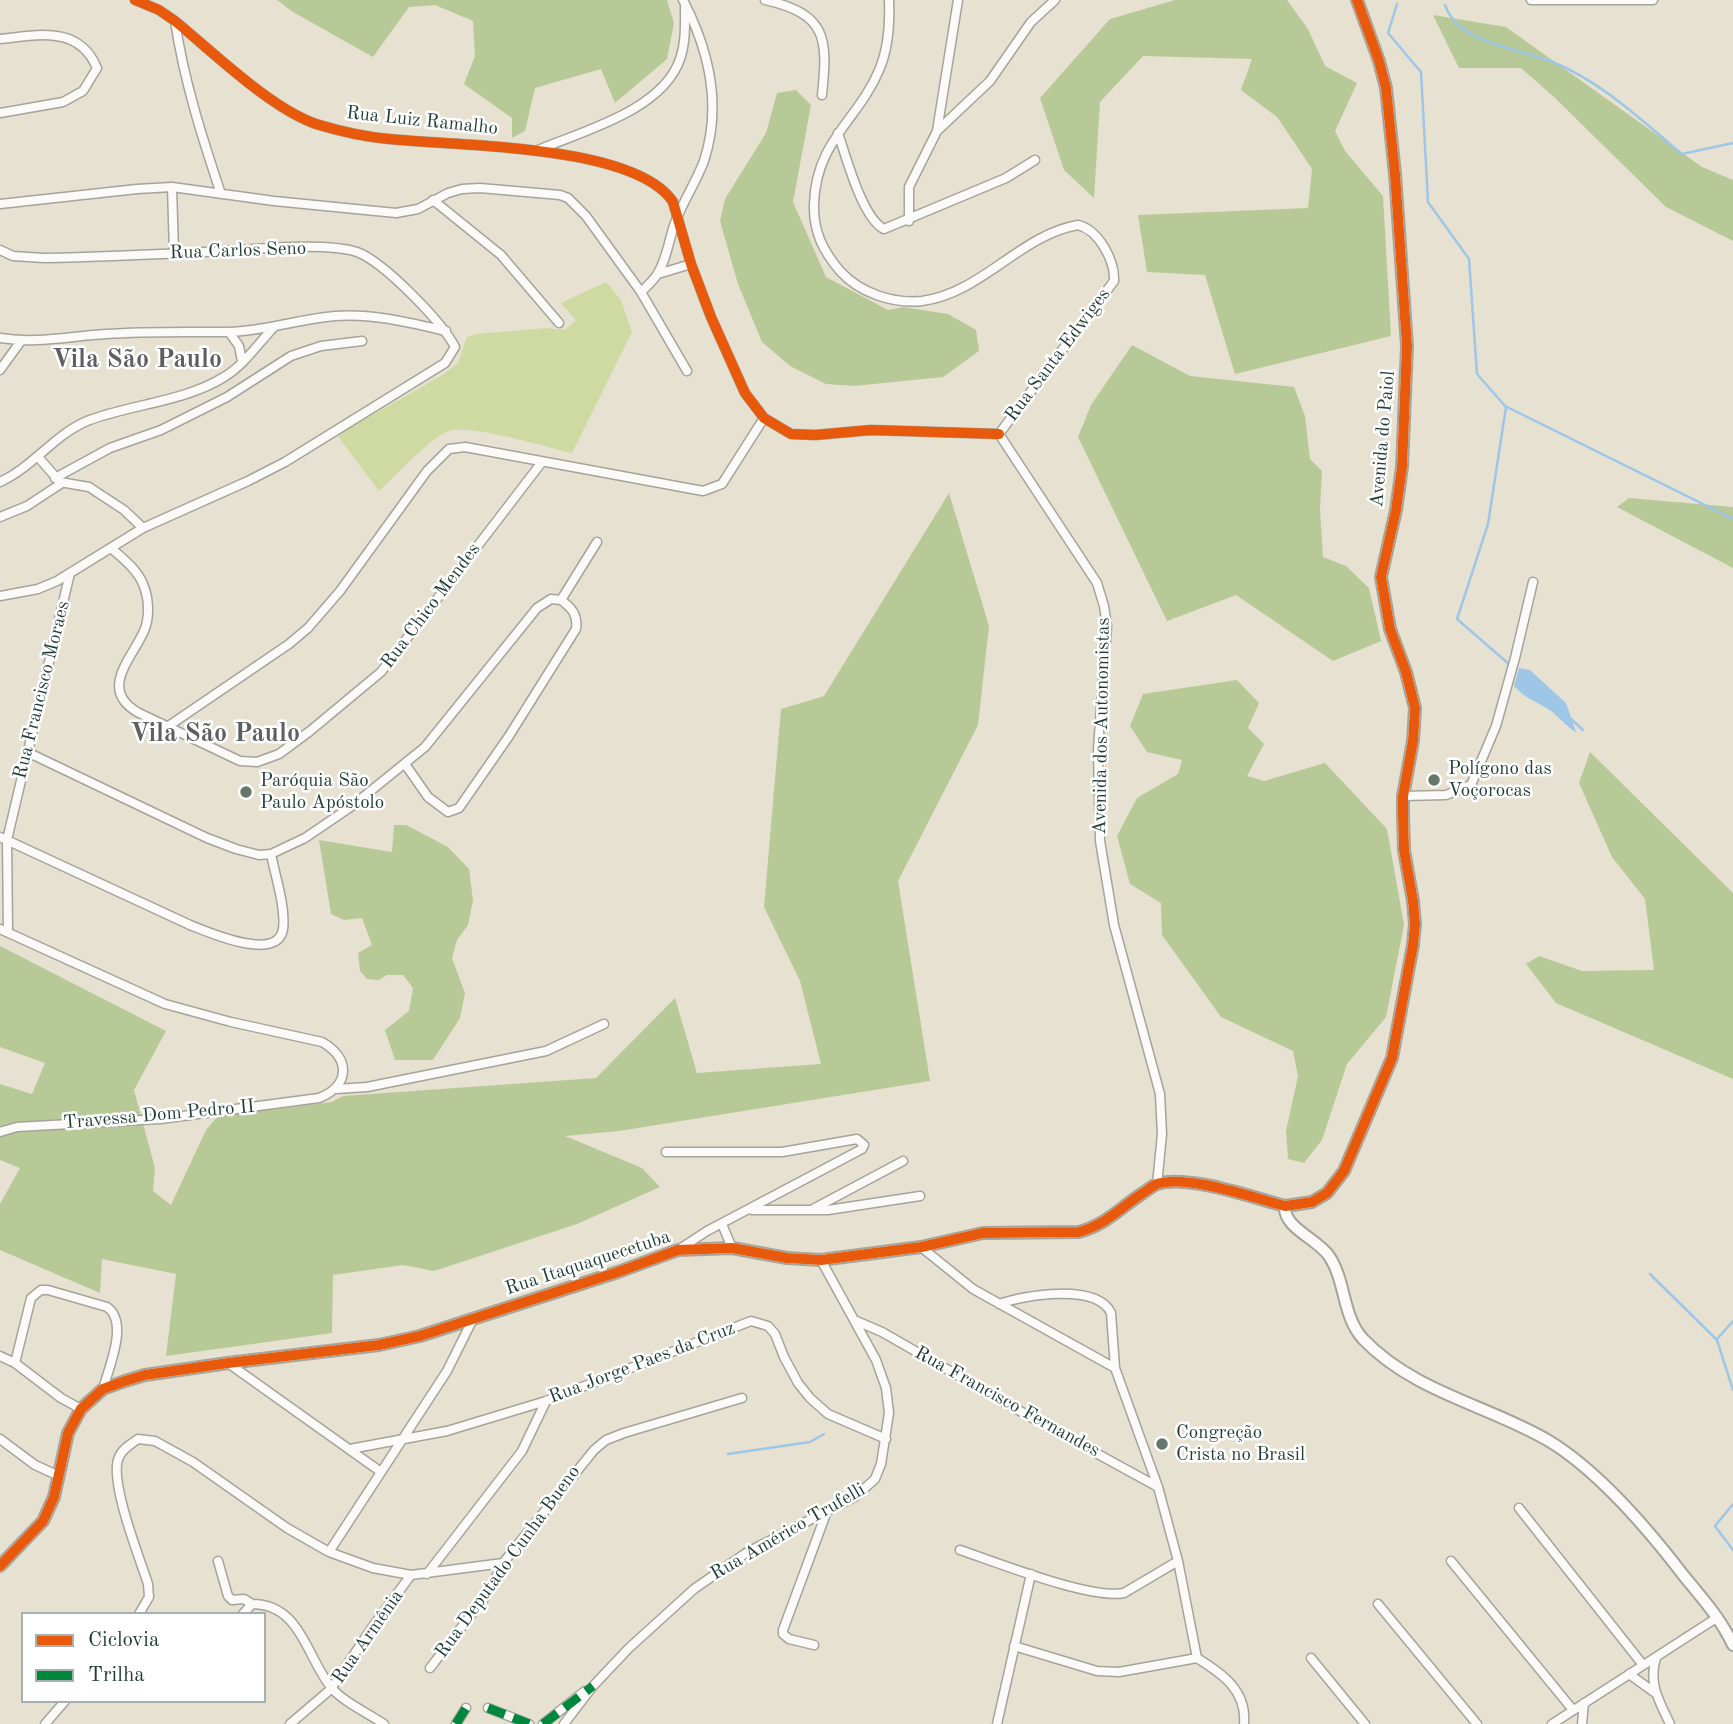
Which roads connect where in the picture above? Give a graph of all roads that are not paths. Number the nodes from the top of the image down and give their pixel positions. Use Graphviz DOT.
graph roads {
  1 [pos="135,0"];
  2 [pos="765,0"];
  3 [pos="889,0"];
  4 [pos="958,0"];
  5 [pos="1055,0"];
  6 [pos="1357,0"];
  7 [pos="1531,0"];
  8 [pos="1653,0"];
  9 [pos="684,2"];
  10 [pos="778,2"];
  11 [pos="175,22"];
  12 [pos="0,38"];
  13 [pos="822,95"];
  14 [pos="0,113"];
  15 [pos="937,131"];
  16 [pos="838,133"];
  17 [pos="535,151"];
  18 [pos="1035,160"];
  19 [pos="172,187"];
  20 [pos="220,194"];
  21 [pos="433,200"];
  22 [pos="0,204"];
  23 [pos="676,219"];
  24 [pos="909,221"];
  25 [pos="0,250"];
  26 [pos="174,253"];
  27 [pos="691,264"];
  28 [pos="658,274"];
  29 [pos="641,292"];
  30 [pos="559,323"];
  31 [pos="273,328"];
  32 [pos="446,331"];
  33 [pos="229,332"];
  34 [pos="0,338"];
  35 [pos="21,341"];
  36 [pos="362,341"];
  37 [pos="242,361"];
  38 [pos="0,370"];
  39 [pos="687,371"];
  40 [pos="764,418"];
  41 [pos="999,433"];
  42 [pos="39,458"];
  43 [pos="542,461"];
  44 [pos="59,481"];
  45 [pos="0,482"];
  46 [pos="0,517"];
  47 [pos="143,528"];
  48 [pos="597,542"];
  49 [pos="111,548"];
  50 [pos="71,573"];
  51 [pos="1533,582"];
  52 [pos="0,597"];
  53 [pos="561,600"];
  54 [pos="167,727"];
  55 [pos="27,752"];
  56 [pos="405,764"];
  57 [pos="1403,796"];
  58 [pos="3,839"];
  59 [pos="271,854"];
  60 [pos="4,931"];
  61 [pos="604,1024"];
  62 [pos="336,1089"];
  63 [pos="0,1132"];
  64 [pos="666,1152"];
  65 [pos="903,1161"];
  66 [pos="1157,1185"];
  67 [pos="920,1196"];
  68 [pos="1285,1206"];
  69 [pos="749,1210"];
  70 [pos="811,1211"];
  71 [pos="722,1224"];
  72 [pos="921,1247"];
  73 [pos="732,1248"];
  74 [pos="678,1250"];
  75 [pos="821,1260"];
  76 [pos="999,1304"];
  77 [pos="473,1319"];
  78 [pos="854,1320"];
  79 [pos="0,1356"];
  80 [pos="15,1363"];
  81 [pos="228,1363"];
  82 [pos="1115,1368"];
  83 [pos="103,1389"];
  84 [pos="742,1398"];
  85 [pos="546,1401"];
  86 [pos="81,1409"];
  87 [pos="402,1438"];
  88 [pos="0,1439"];
  89 [pos="886,1439"];
  90 [pos="350,1449"];
  91 [pos="381,1472"];
  92 [pos="59,1476"];
  93 [pos="1158,1487"];
  94 [pos="1519,1507"];
  95 [pos="827,1511"];
  96 [pos="960,1550"];
  97 [pos="330,1552"];
  98 [pos="1178,1561"];
  99 [pos="1451,1561"];
  100 [pos="218,1562"];
  101 [pos="503,1563"];
  102 [pos="0,1566"];
  103 [pos="427,1574"];
  104 [pos="1031,1574"];
  105 [pos="411,1575"];
  106 [pos="252,1604"];
  107 [pos="1378,1604"];
  108 [pos="140,1612"];
  109 [pos="245,1612"];
  110 [pos="1717,1618"];
  111 [pos="814,1645"];
  112 [pos="1733,1645"];
  113 [pos="1014,1646"];
  114 [pos="1656,1657"];
  115 [pos="1197,1658"];
  116 [pos="1311,1658"];
  117 [pos="1643,1665"];
  118 [pos="430,1668"];
  119 [pos="1629,1674"];
  120 [pos="593,1686"];
  121 [pos="331,1689"];
  122 [pos="1654,1692"];
  123 [pos="63,1703"];
  124 [pos="1584,1703"];
  125 [pos="466,1708"];
  126 [pos="488,1708"];
  127 [pos="1573,1710"];
  128 [pos="1557,1723"];
  129 [pos="45,1724"];
  130 [pos="290,1724"];
  131 [pos="384,1724"];
  132 [pos="456,1724"];
  133 [pos="529,1724"];
  134 [pos="543,1724"];
  135 [pos="564,1724"];
  136 [pos="997,1724"];
  137 [pos="1244,1724"];
  138 [pos="1365,1724"];
  139 [pos="1477,1724"];
  140 [pos="1582,1724"];
  141 [pos="1670,1724"];
  1 -- 11 [label="street, Rua Luiz Ramalho"];
  2 -- 10 [label="street"];
  3 -- 16 [label="street, Rua Santa Edwiges"];
  4 -- 15 [label="street"];
  5 -- 15 [label="street"];
  6 -- 57 [label="street, Avenida do Paiol"];
  7 -- 8 [label="street"];
  9 -- 17 [label="street, Rua Luiz Ramalho"];
  9 -- 23 [label="street"];
  10 -- 13 [label="street"];
  11 -- 17 [label="street, Rua Luiz Ramalho"];
  11 -- 20 [label="street"];
  12 -- 14 [label="street"];
  15 -- 24 [label="street"];
  16 -- 24 [label="street"];
  16 -- 41 [label="street, Rua Santa Edwiges"];
  17 -- 23 [label="street, Rua Luiz Ramalho"];
  18 -- 24 [label="street"];
  19 -- 20 [label="street"];
  19 -- 22 [label="street"];
  19 -- 26 [label="street"];
  20 -- 21 [label="street"];
  21 -- 29 [label="street"];
  21 -- 30 [label="street"];
  23 -- 27 [label="street"];
  23 -- 28 [label="street"];
  25 -- 26 [label="street, Rua Carlos Seno"];
  26 -- 32 [label="street, Rua Carlos Seno"];
  27 -- 28 [label="street"];
  27 -- 40 [label="street"];
  28 -- 29 [label="street"];
  29 -- 39 [label="street"];
  31 -- 32 [label="street"];
  31 -- 33 [label="street"];
  31 -- 37 [label="street"];
  32 -- 47 [label="street"];
  33 -- 35 [label="street"];
  33 -- 37 [label="street"];
  34 -- 35 [label="street"];
  35 -- 38 [label="street"];
  36 -- 44 [label="street"];
  37 -- 42 [label="street"];
  40 -- 41 [label="street"];
  40 -- 43 [label="street"];
  41 -- 66 [label="street, Avenida dos Autonomistas"];
  42 -- 44 [label="street"];
  42 -- 45 [label="street"];
  43 -- 54 [label="street"];
  43 -- 54 [label="street, Rua Chico Mendes"];
  44 -- 46 [label="street"];
  44 -- 47 [label="street"];
  47 -- 49 [label="street"];
  48 -- 53 [label="street"];
  49 -- 50 [label="street"];
  49 -- 54 [label="street, Rua Chico Mendes"];
  50 -- 52 [label="street"];
  50 -- 55 [label="street, Rua Francisco Moraes"];
  51 -- 57 [label="street"];
  53 -- 56 [label="street"];
  53 -- 56 [label="street"];
  55 -- 58 [label="street, Rua Francisco Moraes"];
  55 -- 59 [label="street"];
  56 -- 59 [label="street"];
  57 -- 68 [label="street, Avenida do Paiol"];
  58 -- 59 [label="street"];
  58 -- 60 [label="street, Rua Francisco Moraes"];
  60 -- 62 [label="street"];
  61 -- 62 [label="street"];
  62 -- 63 [label="street, Travessa Dom Pedro II"];
  64 -- 69 [label="street"];
  65 -- 70 [label="street"];
  66 -- 68 [label="street"];
  66 -- 72 [label="street, Rua Itaquaquecetuba"];
  67 -- 70 [label="street"];
  68 -- 110 [label="street"];
  69 -- 70 [label="street"];
  69 -- 71 [label="street"];
  71 -- 73 [label="street"];
  71 -- 74 [label="street"];
  72 -- 75 [label="street, Rua Itaquaquecetuba"];
  72 -- 76 [label="street"];
  73 -- 74 [label="street, Rua Itaquaquecetuba"];
  73 -- 75 [label="street, Rua Itaquaquecetuba"];
  74 -- 77 [label="street, Rua Itaquaquecetuba"];
  75 -- 78 [label="street, Rua Américo Trufelli"];
  76 -- 82 [label="street"];
  76 -- 82 [label="street"];
  77 -- 81 [label="street, Rua Itaquaquecetuba"];
  77 -- 87 [label="street"];
  78 -- 89 [label="street, Rua Américo Trufelli"];
  78 -- 93 [label="street, Rua Francisco Fernandes"];
  79 -- 80 [label="street"];
  80 -- 83 [label="street"];
  80 -- 86 [label="street"];
  81 -- 83 [label="street, Rua Itaquaquecetuba"];
  81 -- 90 [label="street"];
  82 -- 93 [label="street"];
  83 -- 86 [label="street, Rua Itaquaquecetuba"];
  84 -- 101 [label="street, Rua Deputado Cunha Bueno"];
  85 -- 87 [label="street, Rua Jorge Paes da Cruz"];
  85 -- 89 [label="street, Rua Jorge Paes da Cruz"];
  85 -- 103 [label="street"];
  86 -- 92 [label="street, Rua Itaquaquecetuba"];
  87 -- 90 [label="street, Rua Jorge Paes da Cruz"];
  87 -- 91 [label="street"];
  88 -- 92 [label="street"];
  89 -- 95 [label="street, Rua Américo Trufelli"];
  90 -- 91 [label="street"];
  91 -- 97 [label="street"];
  92 -- 102 [label="street, Rua Itaquaquecetuba"];
  93 -- 98 [label="street"];
  94 -- 117 [label="street"];
  95 -- 111 [label="street"];
  95 -- 120 [label="street, Rua Américo Trufelli"];
  96 -- 104 [label="street"];
  97 -- 105 [label="street"];
  97 -- 108 [label="street"];
  98 -- 104 [label="street"];
  98 -- 115 [label="street"];
  99 -- 127 [label="street"];
  100 -- 106 [label="street"];
  101 -- 103 [label="street"];
  101 -- 118 [label="street, Rua Deputado Cunha Bueno"];
  103 -- 105 [label="street"];
  104 -- 113 [label="street"];
  105 -- 121 [label="street, Rua Armênia"];
  106 -- 109 [label="street"];
  106 -- 121 [label="street"];
  107 -- 139 [label="street"];
  110 -- 112 [label="street"];
  110 -- 114 [label="street"];
  113 -- 115 [label="street"];
  113 -- 136 [label="street"];
  114 -- 117 [label="street"];
  114 -- 122 [label="street"];
  115 -- 137 [label="street"];
  116 -- 138 [label="street"];
  117 -- 119 [label="street"];
  119 -- 122 [label="street"];
  119 -- 124 [label="street"];
  120 -- 134 [label="street"];
  120 -- 135 [label="street, Rua Américo Trufelli"];
  121 -- 130 [label="street, Rua Armênia"];
  121 -- 131 [label="street"];
  122 -- 141 [label="street"];
  123 -- 129 [label="street"];
  124 -- 127 [label="street"];
  124 -- 140 [label="street"];
  125 -- 132 [label="street"];
  126 -- 133 [label="street"];
  127 -- 128 [label="street"];
}
